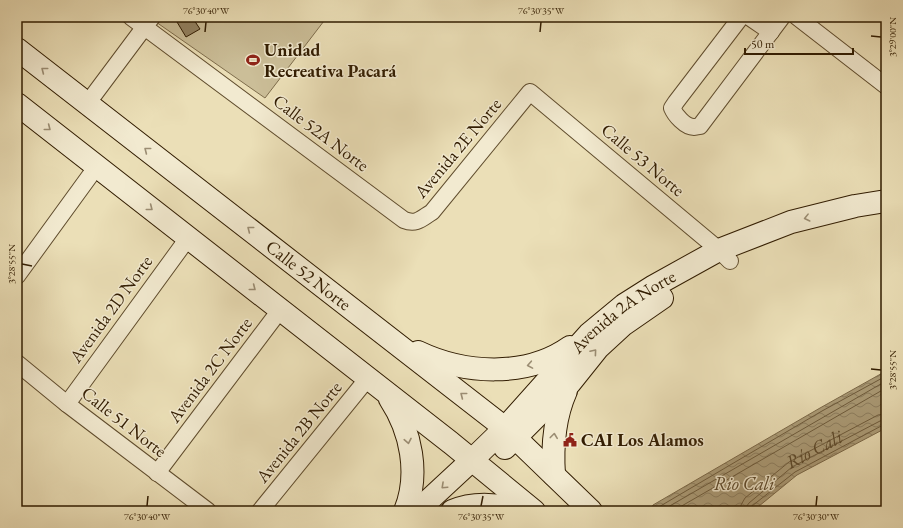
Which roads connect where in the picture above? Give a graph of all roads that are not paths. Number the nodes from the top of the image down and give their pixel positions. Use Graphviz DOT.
graph roads {
  1 [pos="131,17"];
  2 [pos="741,17"];
  3 [pos="749,17"];
  4 [pos="782,17"];
  5 [pos="797,17"];
  6 [pos="148,22"];
  7 [pos="771,32"];
  8 [pos="17,49"];
  9 [pos="886,86"];
  10 [pos="530,92"];
  11 [pos="17,104"];
  12 [pos="86,104"];
  13 [pos="97,166"];
  14 [pos="886,201"];
  15 [pos="886,214"];
  16 [pos="411,223"];
  17 [pos="188,238"];
  18 [pos="725,256"];
  19 [pos="17,276"];
  20 [pos="280,310"];
  21 [pos="380,330"];
  22 [pos="589,334"];
  23 [pos="17,364"];
  24 [pos="368,378"];
  25 [pos="570,383"];
  26 [pos="386,393"];
  27 [pos="67,404"];
  28 [pos="481,410"];
  29 [pos="510,437"];
  30 [pos="451,443"];
  31 [pos="477,464"];
  32 [pos="157,473"];
  33 [pos="561,482"];
  34 [pos="208,511"];
  35 [pos="260,511"];
  36 [pos="405,511"];
  37 [pos="416,511"];
  38 [pos="438,511"];
  39 [pos="452,511"];
  40 [pos="523,511"];
  41 [pos="534,511"];
  42 [pos="591,511"];
  1 -- 6 [label="street, Calle 52A Norte"];
  2 -- 7 [label="street"];
  3 -- 7 [label="street"];
  4 -- 7 [label="street"];
  5 -- 9 [label="street"];
  6 -- 12 [label="street"];
  6 -- 16 [label="street, Calle 52A Norte"];
  12 -- 8 [label="main road, Calle 52 Norte, one-way"];
  10 -- 16 [label="street, Avenida 2E Norte"];
  10 -- 18 [label="street, Calle 53 Norte"];
  11 -- 13 [label="main road, one-way"];
  21 -- 12 [label="main road, Calle 52 Norte, one-way"];
  13 -- 17 [label="main road, one-way"];
  13 -- 19 [label="street"];
  14 -- 18 [label="main road, Avenida 2A Norte, one-way"];
  15 -- 18 [label="main road, Avenida 2A Norte"];
  17 -- 20 [label="main road, one-way"];
  17 -- 27 [label="street, Avenida 2D Norte"];
  18 -- 22 [label="main road, Avenida 2A Norte"];
  25 -- 18 [label="main road, Avenida 2A Norte, one-way"];
  20 -- 24 [label="main road"];
  20 -- 32 [label="street, Avenida 2C Norte"];
  22 -- 21 [label="main road, one-way"];
  28 -- 21 [label="main road, Calle 52 Norte, one-way"];
  22 -- 29 [label="main road, Avenida 2A Norte"];
  23 -- 27 [label="street, Calle 51 Norte"];
  24 -- 26 [label="main road"];
  24 -- 35 [label="street, Avenida 2B Norte"];
  25 -- 29 [label="main road, Avenida 2A Norte"];
  33 -- 25 [label="main road, one-way"];
  26 -- 30 [label="main road"];
  26 -- 36 [label="main road, one-way"];
  27 -- 32 [label="street, Calle 51 Norte"];
  28 -- 29 [label="main road, Calle 52 Norte"];
  28 -- 30 [label="main road"];
  29 -- 31 [label="main road, Avenida 2A Norte"];
  29 -- 33 [label="main road, Calle 52 Norte"];
  30 -- 31 [label="main road"];
  31 -- 37 [label="main road, Avenida 2A Norte, one-way"];
  31 -- 38 [label="main road, Avenida 2A Norte"];
  31 -- 41 [label="main road"];
  32 -- 34 [label="street, Calle 51 Norte"];
  33 -- 42 [label="main road, Calle 52 Norte"];
  39 -- 40 [label="main road"];
}
